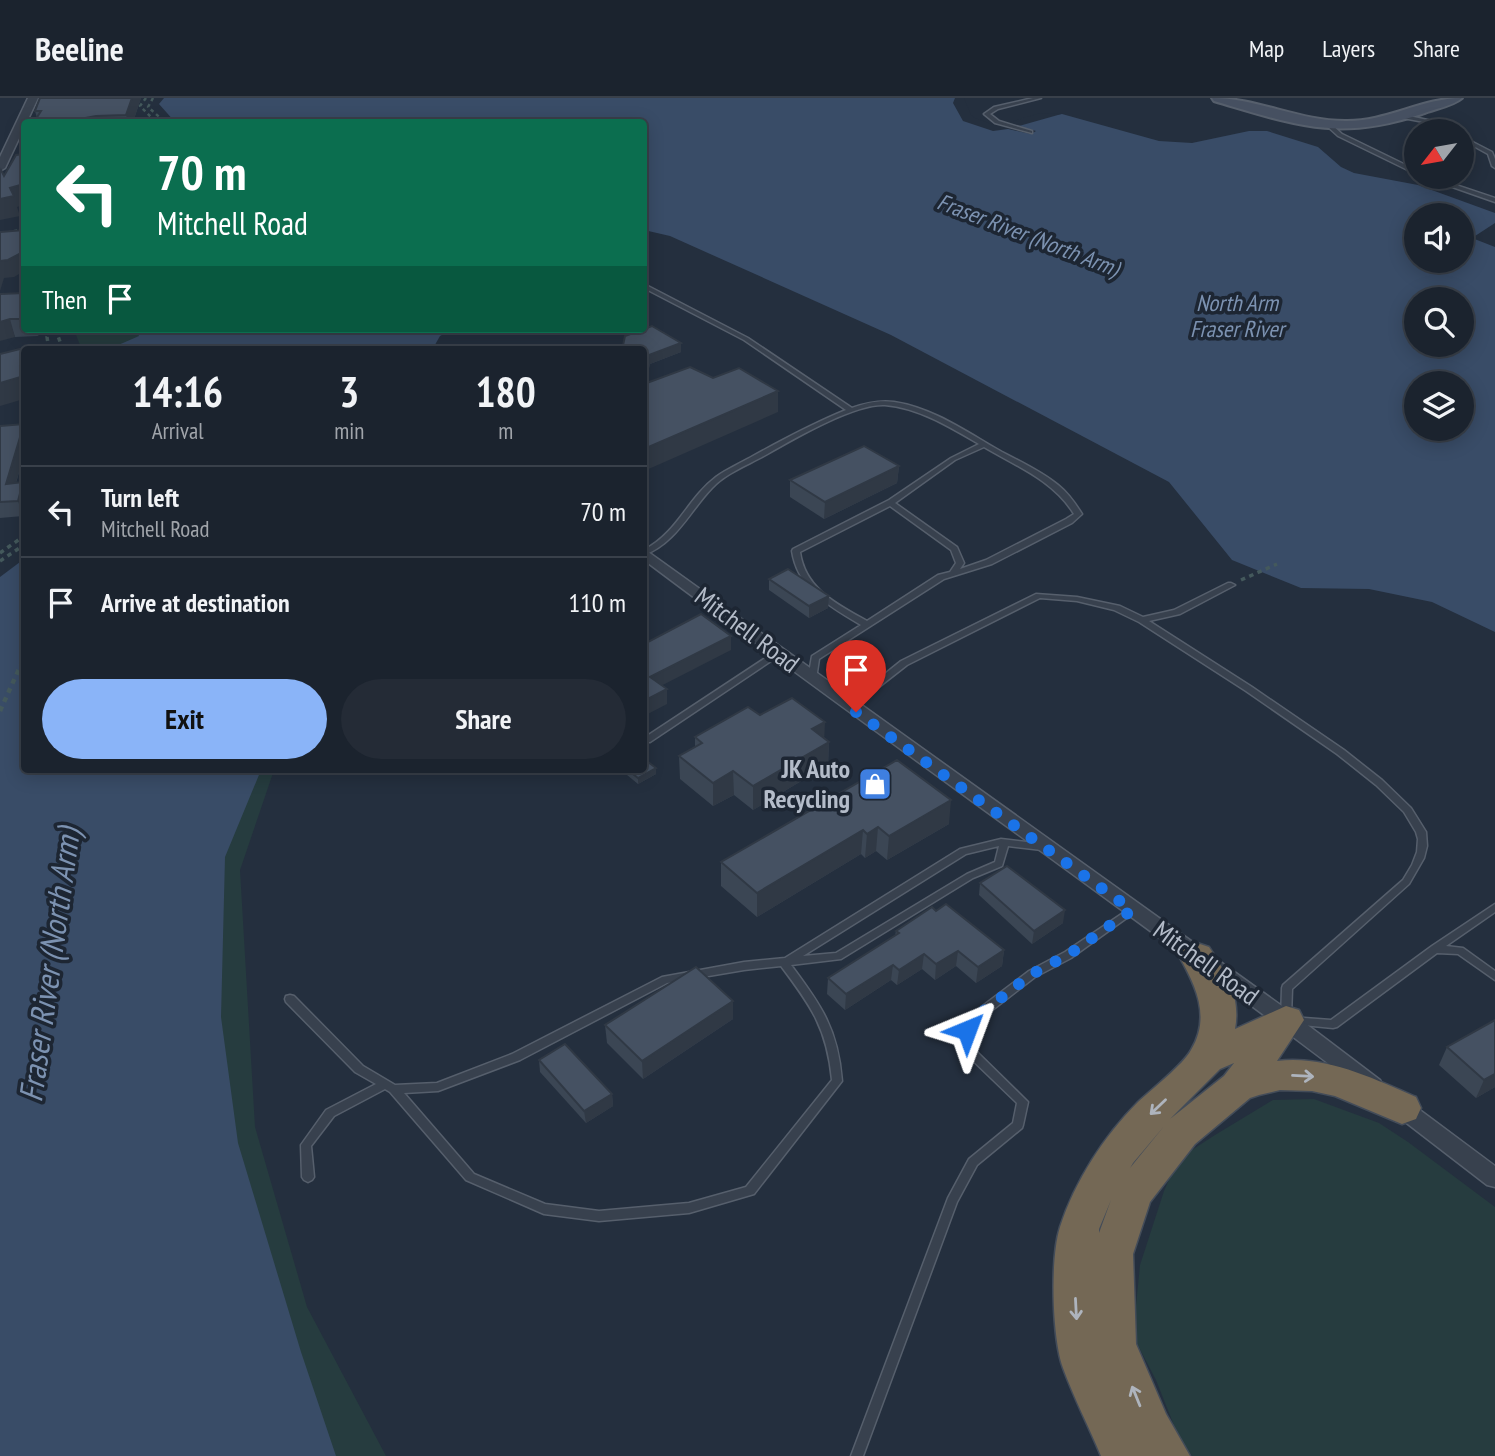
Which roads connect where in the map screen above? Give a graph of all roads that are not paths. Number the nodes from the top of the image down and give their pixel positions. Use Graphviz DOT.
graph roads {
  1 [pos="33,98"];
  2 [pos="1040,98"];
  3 [pos="1220,98"];
  4 [pos="1455,98"];
  5 [pos="1399,116"];
  6 [pos="23,119"];
  7 [pos="1414,119"];
  8 [pos="21,123"];
  9 [pos="1329,125"];
  10 [pos="1030,132"];
  11 [pos="1474,144"];
  12 [pos="1404,166"];
  13 [pos="1495,166"];
  14 [pos="0,168"];
  15 [pos="1462,189"];
  16 [pos="1495,200"];
  17 [pos="647,288"];
  18 [pos="850,410"];
  19 [pos="984,444"];
  20 [pos="890,503"];
  21 [pos="647,551"];
  22 [pos="647,555"];
  23 [pos="952,574"];
  24 [pos="1231,585"];
  25 [pos="1142,620"];
  26 [pos="867,625"];
  27 [pos="779,653"];
  28 [pos="812,679"];
  29 [pos="849,706"];
  30 [pos="647,740"];
  31 [pos="1004,842"];
  32 [pos="1047,848"];
  33 [pos="1495,907"];
  34 [pos="1132,910"];
  35 [pos="1435,949"];
  36 [pos="1197,956"];
  37 [pos="784,963"];
  38 [pos="1495,976"];
  39 [pos="289,999"];
  40 [pos="1286,1020"];
  41 [pos="1207,1059"];
  42 [pos="389,1086"];
  43 [pos="1237,1087"];
  44 [pos="1402,1108"];
  45 [pos="308,1177"];
  46 [pos="1495,1178"];
  47 [pos="858,1456"];
  48 [pos="1124,1456"];
  49 [pos="1167,1456"];
  1 -- 6 [label="street"];
  2 -- 10 [label="lane"];
  3 -- 9 [label="street"];
  4 -- 5 [label="street"];
  5 -- 7 [label="lane"];
  5 -- 9 [label="street"];
  8 -- 14 [label="street"];
  9 -- 12 [label="lane"];
  11 -- 13 [label="lane"];
  15 -- 16 [label="lane"];
  17 -- 18 [label="lane"];
  18 -- 19 [label="lane"];
  18 -- 21 [label="lane"];
  19 -- 20 [label="lane"];
  19 -- 23 [label="lane"];
  20 -- 23 [label="lane"];
  20 -- 26 [label="lane"];
  22 -- 27 [label="street, Mitchell Road"];
  23 -- 26 [label="lane"];
  24 -- 25 [label="lane"];
  25 -- 29 [label="lane"];
  25 -- 40 [label="lane"];
  26 -- 28 [label="lane"];
  27 -- 28 [label="street, Mitchell Road"];
  27 -- 30 [label="lane"];
  28 -- 29 [label="street, Mitchell Road"];
  29 -- 32 [label="street, Mitchell Road"];
  31 -- 32 [label="lane"];
  31 -- 37 [label="lane"];
  31 -- 37 [label="lane"];
  32 -- 34 [label="street, Mitchell Road"];
  33 -- 35 [label="lane"];
  34 -- 36 [label="street, Mitchell Road"];
  34 -- 47 [label="lane"];
  35 -- 38 [label="lane"];
  35 -- 40 [label="lane"];
  36 -- 40 [label="street, Mitchell Road"];
  36 -- 41 [label="highway"];
  37 -- 42 [label="lane"];
  37 -- 42 [label="lane"];
  39 -- 42 [label="lane"];
  40 -- 41 [label="highway"];
  40 -- 43 [label="highway"];
  40 -- 44 [label="street, Mitchell Road"];
  41 -- 48 [label="highway, one-way"];
  42 -- 45 [label="lane"];
  43 -- 44 [label="highway, one-way"];
  49 -- 43 [label="highway, one-way"];
  44 -- 46 [label="street, Mitchell Road"];
}
